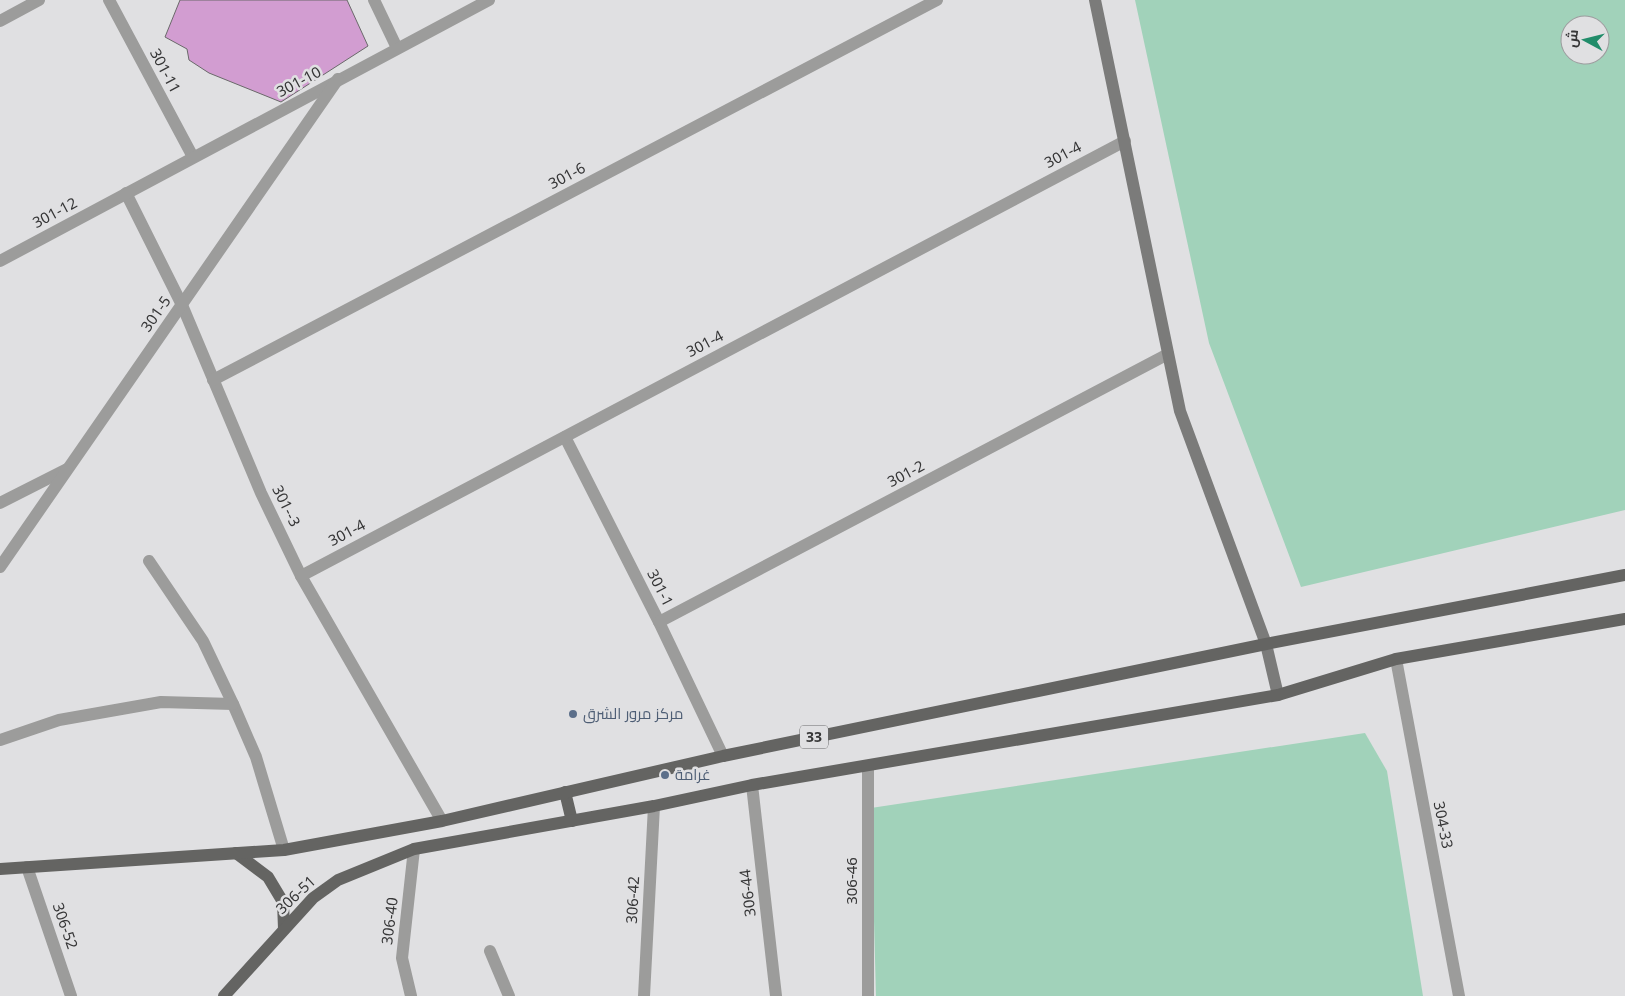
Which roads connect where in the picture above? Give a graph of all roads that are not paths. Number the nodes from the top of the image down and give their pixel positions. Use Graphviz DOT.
graph roads {
  1 [pos="39,0"];
  2 [pos="109,0"];
  3 [pos="374,0"];
  4 [pos="489,0"];
  5 [pos="937,0"];
  6 [pos="1095,0"];
  7 [pos="0,21"];
  8 [pos="397,48"];
  9 [pos="338,79"];
  10 [pos="1125,141"];
  11 [pos="193,157"];
  12 [pos="126,194"];
  13 [pos="0,261"];
  14 [pos="182,305"];
  15 [pos="1168,354"];
  16 [pos="213,380"];
  17 [pos="565,437"];
  18 [pos="69,468"];
  19 [pos="0,503"];
  20 [pos="149,561"];
  21 [pos="0,567"];
  22 [pos="1625,575"];
  23 [pos="301,576"];
  24 [pos="1625,618"];
  25 [pos="659,622"];
  26 [pos="1266,644"];
  27 [pos="1396,660"];
  28 [pos="1278,695"];
  29 [pos="233,704"];
  30 [pos="0,740"];
  31 [pos="723,756"];
  32 [pos="868,766"];
  33 [pos="752,785"];
  34 [pos="565,792"];
  35 [pos="654,806"];
  36 [pos="442,821"];
  37 [pos="572,821"];
  38 [pos="414,849"];
  39 [pos="284,850"];
  40 [pos="236,853"];
  41 [pos="27,867"];
  42 [pos="0,869"];
  43 [pos="284,929"];
  44 [pos="490,951"];
  45 [pos="71,996"];
  46 [pos="224,996"];
  47 [pos="411,996"];
  48 [pos="509,996"];
  49 [pos="644,996"];
  50 [pos="776,996"];
  51 [pos="868,996"];
  52 [pos="1459,996"];
  1 -- 7 [label="street"];
  2 -- 11 [label="street, 301-11"];
  3 -- 8 [label="street"];
  4 -- 8 [label="street, 301-10"];
  5 -- 16 [label="street, 301-6"];
  6 -- 10 [label="main road"];
  8 -- 9 [label="street, 301-10"];
  9 -- 11 [label="street, 301-10"];
  9 -- 14 [label="street, 301-5"];
  10 -- 15 [label="main road"];
  10 -- 17 [label="street, 301-4"];
  11 -- 12 [label="street, 301-10"];
  12 -- 13 [label="street, 301-12"];
  12 -- 14 [label="street, 301--3"];
  14 -- 16 [label="street, 301--3"];
  14 -- 18 [label="street, 301-5"];
  15 -- 25 [label="street, 301-2"];
  15 -- 26 [label="main road"];
  16 -- 23 [label="street, 301--3"];
  17 -- 23 [label="street, 301-4"];
  17 -- 25 [label="street, 301-1"];
  18 -- 19 [label="street"];
  18 -- 21 [label="street, 301-5"];
  20 -- 29 [label="street"];
  22 -- 26 [label="main road, 33"];
  23 -- 36 [label="street, 301--3"];
  24 -- 27 [label="main road, 306-51"];
  25 -- 31 [label="street, 301-1"];
  26 -- 28 [label="main road"];
  26 -- 31 [label="main road, 33"];
  27 -- 28 [label="main road, 306-51"];
  27 -- 52 [label="street, 304-33"];
  28 -- 32 [label="main road, 306-51"];
  29 -- 30 [label="street"];
  29 -- 39 [label="street"];
  31 -- 34 [label="main road, 33"];
  32 -- 33 [label="main road, 306-51"];
  32 -- 51 [label="street, 306-46"];
  33 -- 35 [label="main road, 306-51"];
  33 -- 50 [label="street, 306-44"];
  34 -- 36 [label="main road, 33"];
  34 -- 37 [label="main road"];
  35 -- 37 [label="main road, 306-51"];
  35 -- 49 [label="street, 306-42"];
  36 -- 39 [label="main road, 33"];
  37 -- 38 [label="main road, 306-51"];
  38 -- 43 [label="main road, 306-51"];
  38 -- 47 [label="street, 306-40"];
  39 -- 40 [label="main road, 33"];
  40 -- 41 [label="main road, 33"];
  40 -- 43 [label="main road"];
  41 -- 42 [label="main road, 33"];
  41 -- 45 [label="street, 306-52"];
  43 -- 46 [label="main road, 306-51"];
  44 -- 48 [label="street"];
}
